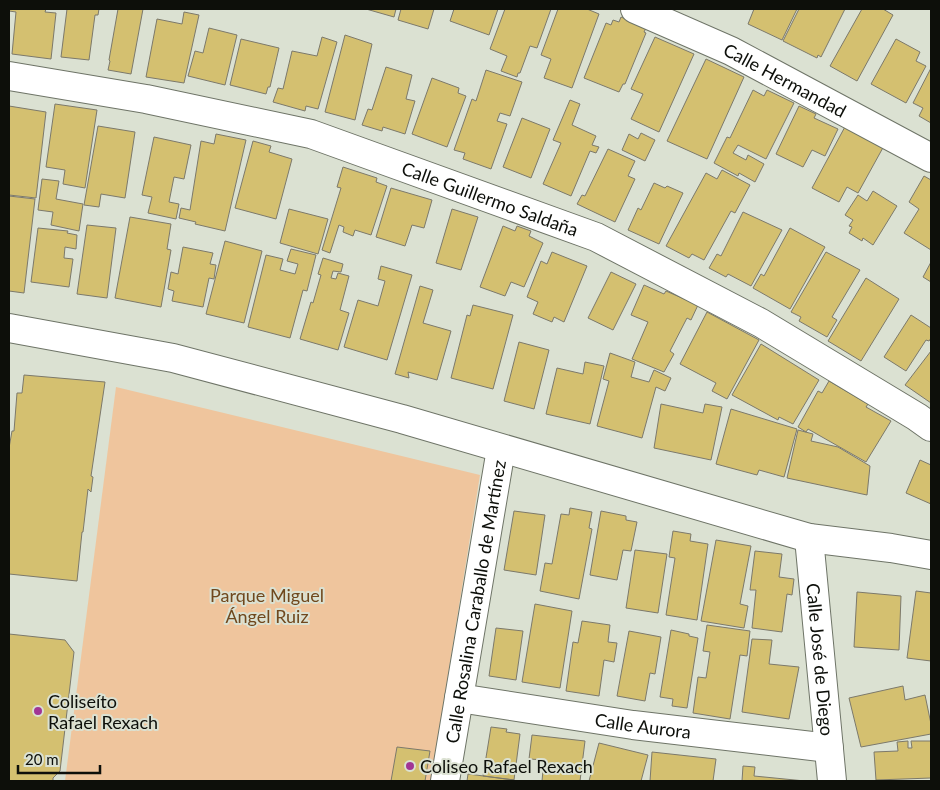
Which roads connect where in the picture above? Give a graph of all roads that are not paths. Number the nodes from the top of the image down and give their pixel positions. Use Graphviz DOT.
graph roads {
  1 [pos="635,9"];
  2 [pos="9,76"];
  3 [pos="931,158"];
  4 [pos="9,328"];
  5 [pos="931,427"];
  6 [pos="501,449"];
  7 [pos="809,538"];
  8 [pos="931,555"];
  9 [pos="459,698"];
  10 [pos="829,748"];
  11 [pos="445,781"];
  12 [pos="832,781"];
  1 -- 3 [label="street, Calle Hermandad"];
  2 -- 5 [label="street, Calle Guillermo Saldaña"];
  4 -- 6 [label="street"];
  6 -- 7 [label="street"];
  6 -- 9 [label="street, Calle Rosalina Caraballo de Martínez"];
  7 -- 8 [label="street"];
  7 -- 10 [label="street, Calle José de Diego"];
  9 -- 10 [label="street, Calle Aurora"];
  9 -- 11 [label="street, Calle Rosalina Caraballo de Martínez"];
  10 -- 12 [label="street, Calle José de Diego"];
}
